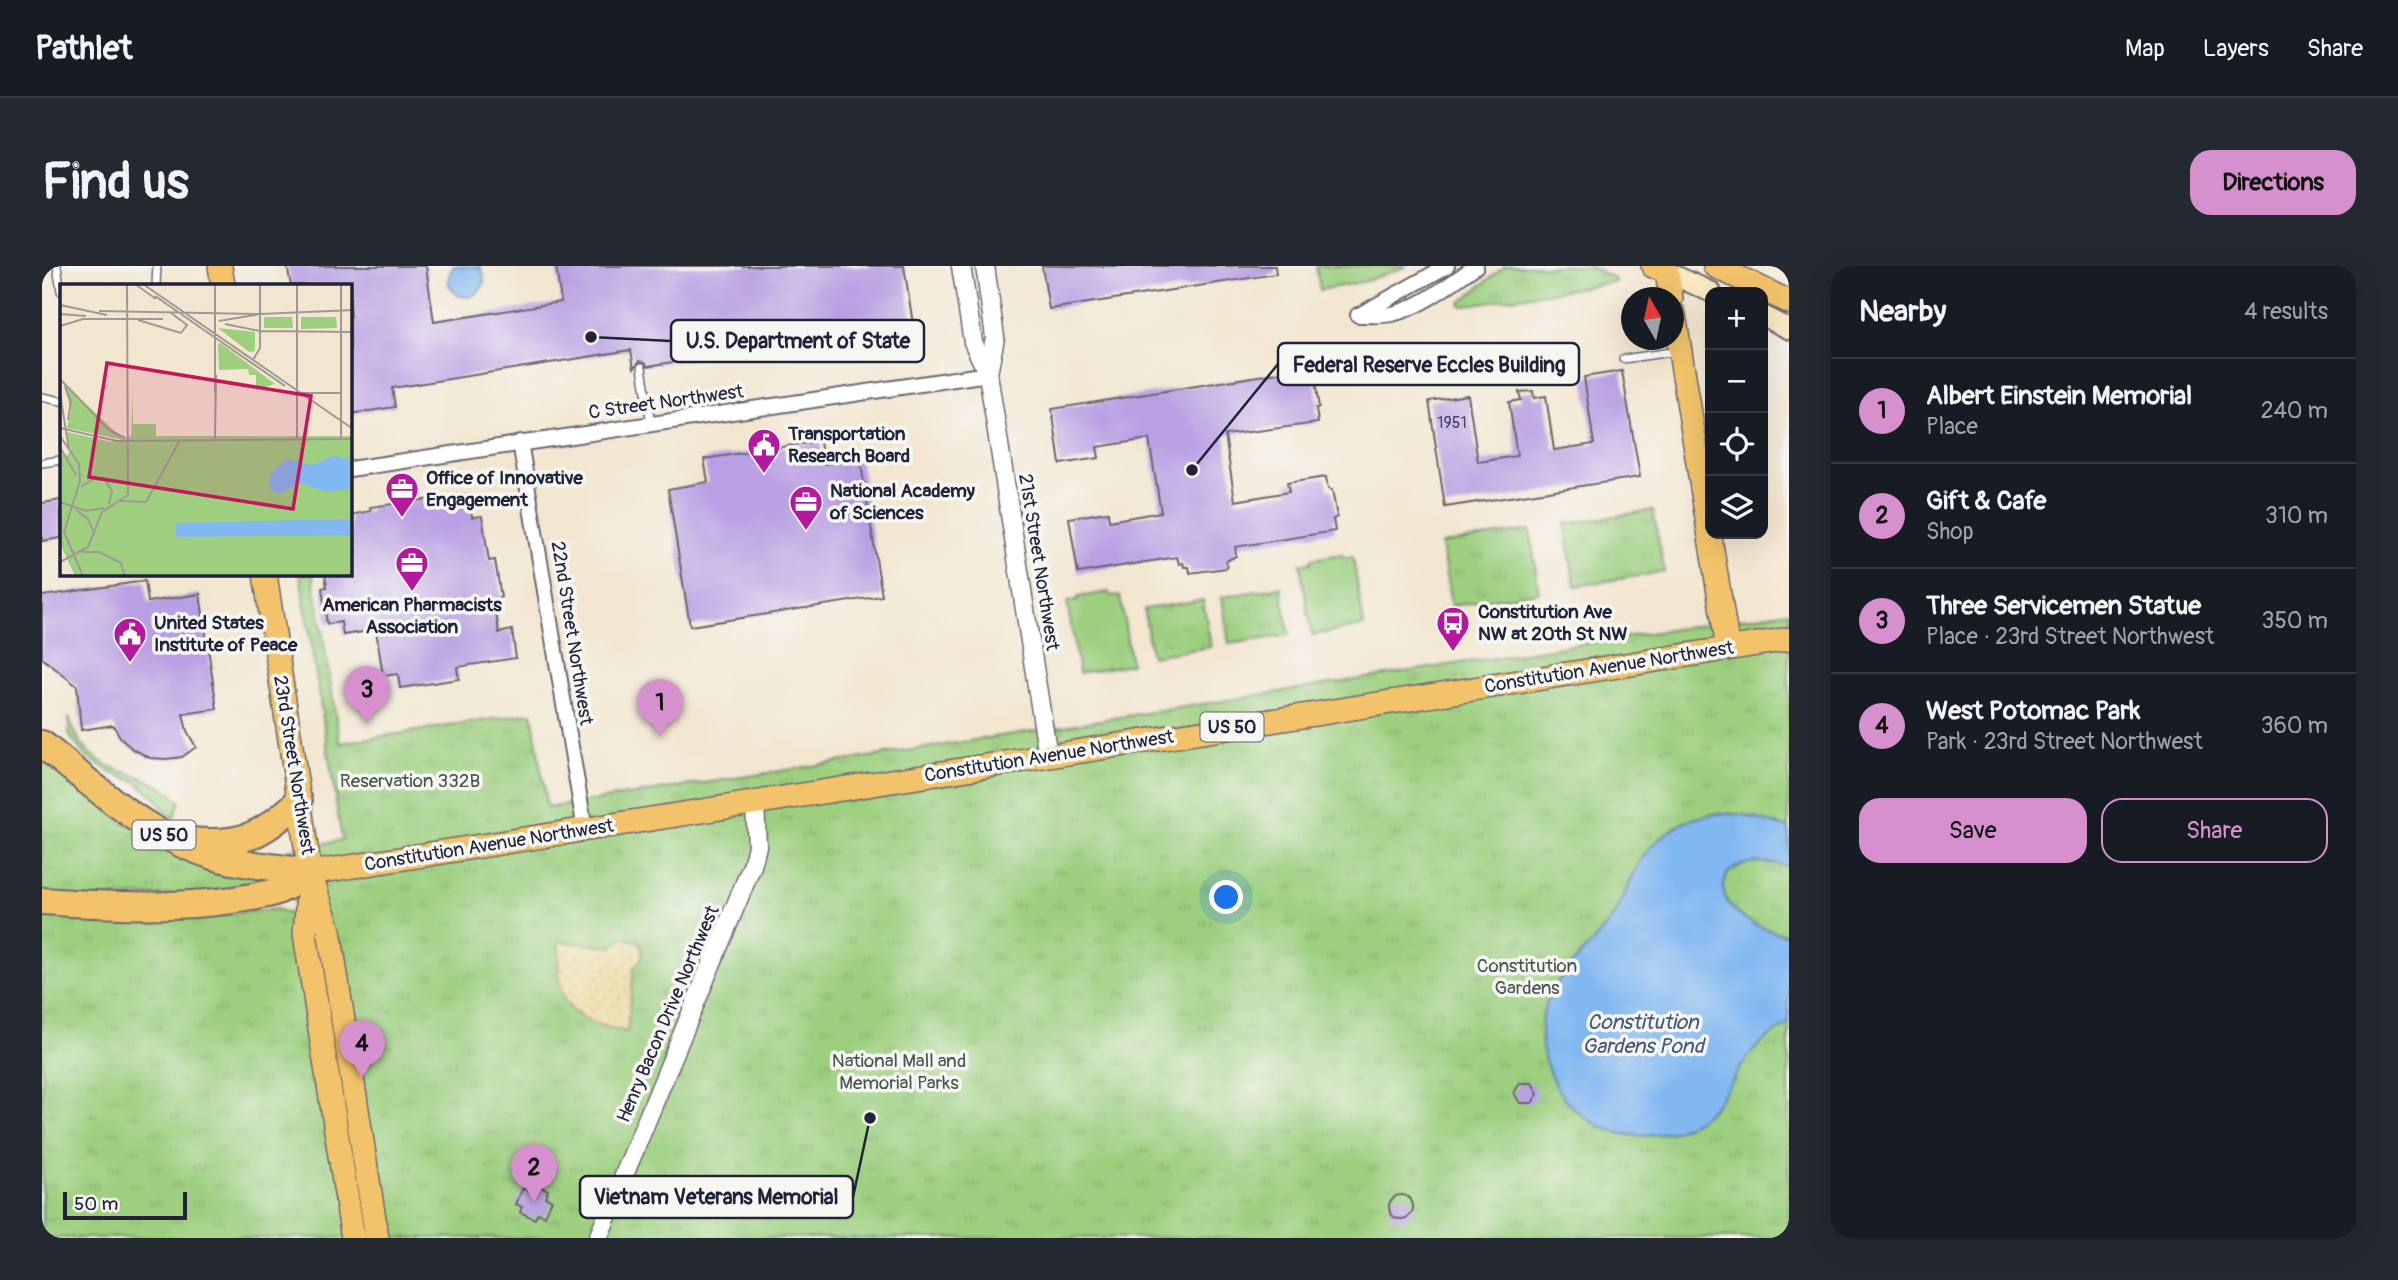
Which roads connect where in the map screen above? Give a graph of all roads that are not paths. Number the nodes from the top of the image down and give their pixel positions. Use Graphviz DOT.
graph roads {
  1 [pos="57,266"];
  2 [pos="157,266"];
  3 [pos="220,266"];
  4 [pos="961,266"];
  5 [pos="985,266"];
  6 [pos="1447,266"];
  7 [pos="1476,266"];
  8 [pos="1714,266"];
  9 [pos="1662,268"];
  10 [pos="156,284"];
  11 [pos="223,284"];
  12 [pos="60,285"];
  13 [pos="1668,287"];
  14 [pos="1705,289"];
  15 [pos="1789,302"];
  16 [pos="1768,318"];
  17 [pos="1789,328"];
  18 [pos="1679,350"];
  19 [pos="1623,359"];
  20 [pos="642,367"];
  21 [pos="988,374"];
  22 [pos="42,397"];
  23 [pos="60,401"];
  24 [pos="652,424"];
  25 [pos="520,442"];
  26 [pos="60,460"];
  27 [pos="42,463"];
  28 [pos="352,469"];
  29 [pos="265,576"];
  30 [pos="1789,639"];
  31 [pos="1728,649"];
  32 [pos="42,744"];
  33 [pos="1048,757"];
  34 [pos="299,801"];
  35 [pos="755,803"];
  36 [pos="585,830"];
  37 [pos="171,839"];
  38 [pos="310,873"];
  39 [pos="42,901"];
  40 [pos="353,1238"];
  41 [pos="377,1238"];
  42 [pos="598,1238"];
  1 -- 12 [label="lane"];
  2 -- 10 [label="lane"];
  3 -- 11 [label="main road"];
  4 -- 21 [label="street, 21st Street Northwest"];
  5 -- 21 [label="street, 21st Street Northwest"];
  6 -- 7 [label="street"];
  8 -- 15 [label="main road"];
  9 -- 13 [label="main road"];
  9 -- 14 [label="main road"];
  16 -- 17 [label="main road"];
  18 -- 19 [label="lane"];
  18 -- 31 [label="main road"];
  20 -- 24 [label="lane"];
  21 -- 24 [label="street, C Street Northwest"];
  21 -- 33 [label="street, 21st Street Northwest"];
  22 -- 23 [label="lane"];
  24 -- 25 [label="street, C Street Northwest"];
  25 -- 28 [label="street, C Street Northwest"];
  25 -- 36 [label="street, 22nd Street Northwest"];
  26 -- 27 [label="lane"];
  29 -- 34 [label="main road, 23rd Street Northwest"];
  30 -- 31 [label="main road, Constitution Avenue Northwest / US 50"];
  31 -- 33 [label="main road, Constitution Avenue Northwest / US 50"];
  32 -- 37 [label="highway, Constitution Avenue Northwest / US 50"];
  33 -- 35 [label="main road, Constitution Avenue Northwest / US 50"];
  34 -- 37 [label="highway"];
  34 -- 38 [label="main road, 23rd Street Northwest"];
  35 -- 36 [label="main road, Constitution Avenue Northwest / US 50"];
  35 -- 42 [label="street, Henry Bacon Drive Northwest"];
  36 -- 38 [label="main road, Constitution Avenue Northwest / US 50"];
  37 -- 38 [label="highway, Constitution Avenue Northwest / US 50"];
  38 -- 39 [label="highway, Constitution Avenue Northwest / US 50"];
  38 -- 40 [label="main road, 23rd Street Northwest"];
  38 -- 41 [label="main road, 23rd Street Northwest"];
}
